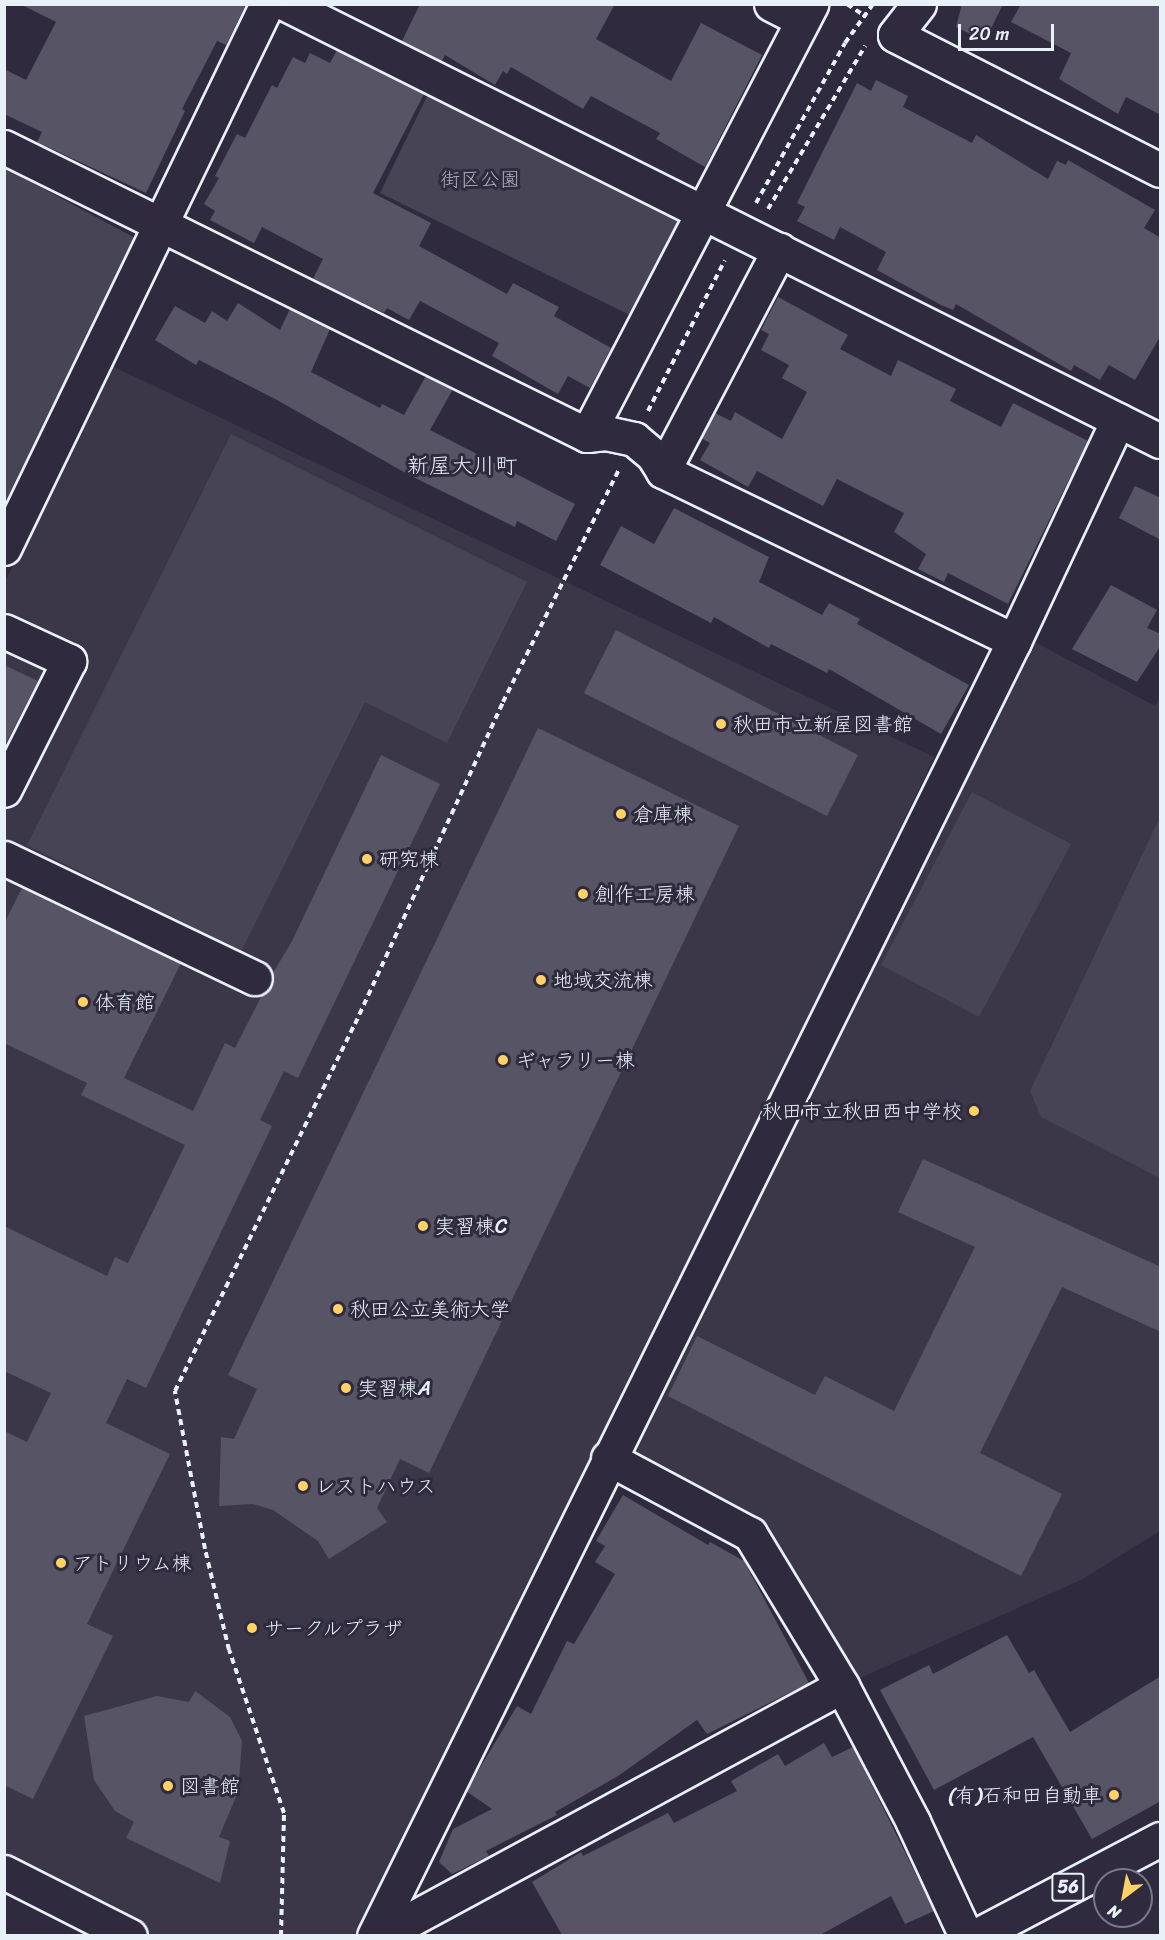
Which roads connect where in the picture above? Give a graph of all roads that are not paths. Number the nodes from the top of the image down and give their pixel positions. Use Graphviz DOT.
graph roads {
  1 [pos="267,4"];
  2 [pos="286,4"];
  3 [pos="771,4"];
  4 [pos="919,4"];
  5 [pos="806,12"];
  6 [pos="4,147"];
  7 [pos="1161,170"];
  8 [pos="705,213"];
  9 [pos="163,226"];
  10 [pos="779,250"];
  11 [pos="1118,420"];
  12 [pos="587,435"];
  13 [pos="1161,441"];
  14 [pos="663,471"];
  15 [pos="4,548"];
  16 [pos="4,631"];
  17 [pos="1014,641"];
  18 [pos="4,790"];
  19 [pos="4,858"];
  20 [pos="255,978"];
  21 [pos="608,1458"];
  22 [pos="842,1686"];
  23 [pos="1161,1839"];
  24 [pos="4,1872"];
  25 [pos="130,1935"];
  26 [pos="374,1935"];
  27 [pos="380,1935"];
  28 [pos="966,1935"];
  29 [pos="976,1935"];
  1 -- 9 [label="street"];
  2 -- 8 [label="street"];
  3 -- 5 [label="street"];
  4 -- 7 [label="street"];
  5 -- 8 [label="street"];
  6 -- 9 [label="street"];
  8 -- 10 [label="street"];
  8 -- 12 [label="street"];
  9 -- 12 [label="street"];
  9 -- 15 [label="street"];
  10 -- 11 [label="street"];
  10 -- 14 [label="street"];
  11 -- 13 [label="street"];
  11 -- 17 [label="street"];
  12 -- 14 [label="street"];
  14 -- 17 [label="street"];
  16 -- 18 [label="street"];
  17 -- 21 [label="street"];
  19 -- 20 [label="street"];
  21 -- 22 [label="street"];
  21 -- 26 [label="street"];
  22 -- 27 [label="street"];
  22 -- 28 [label="street"];
  23 -- 29 [label="street, 56"];
  24 -- 25 [label="street"];
}
